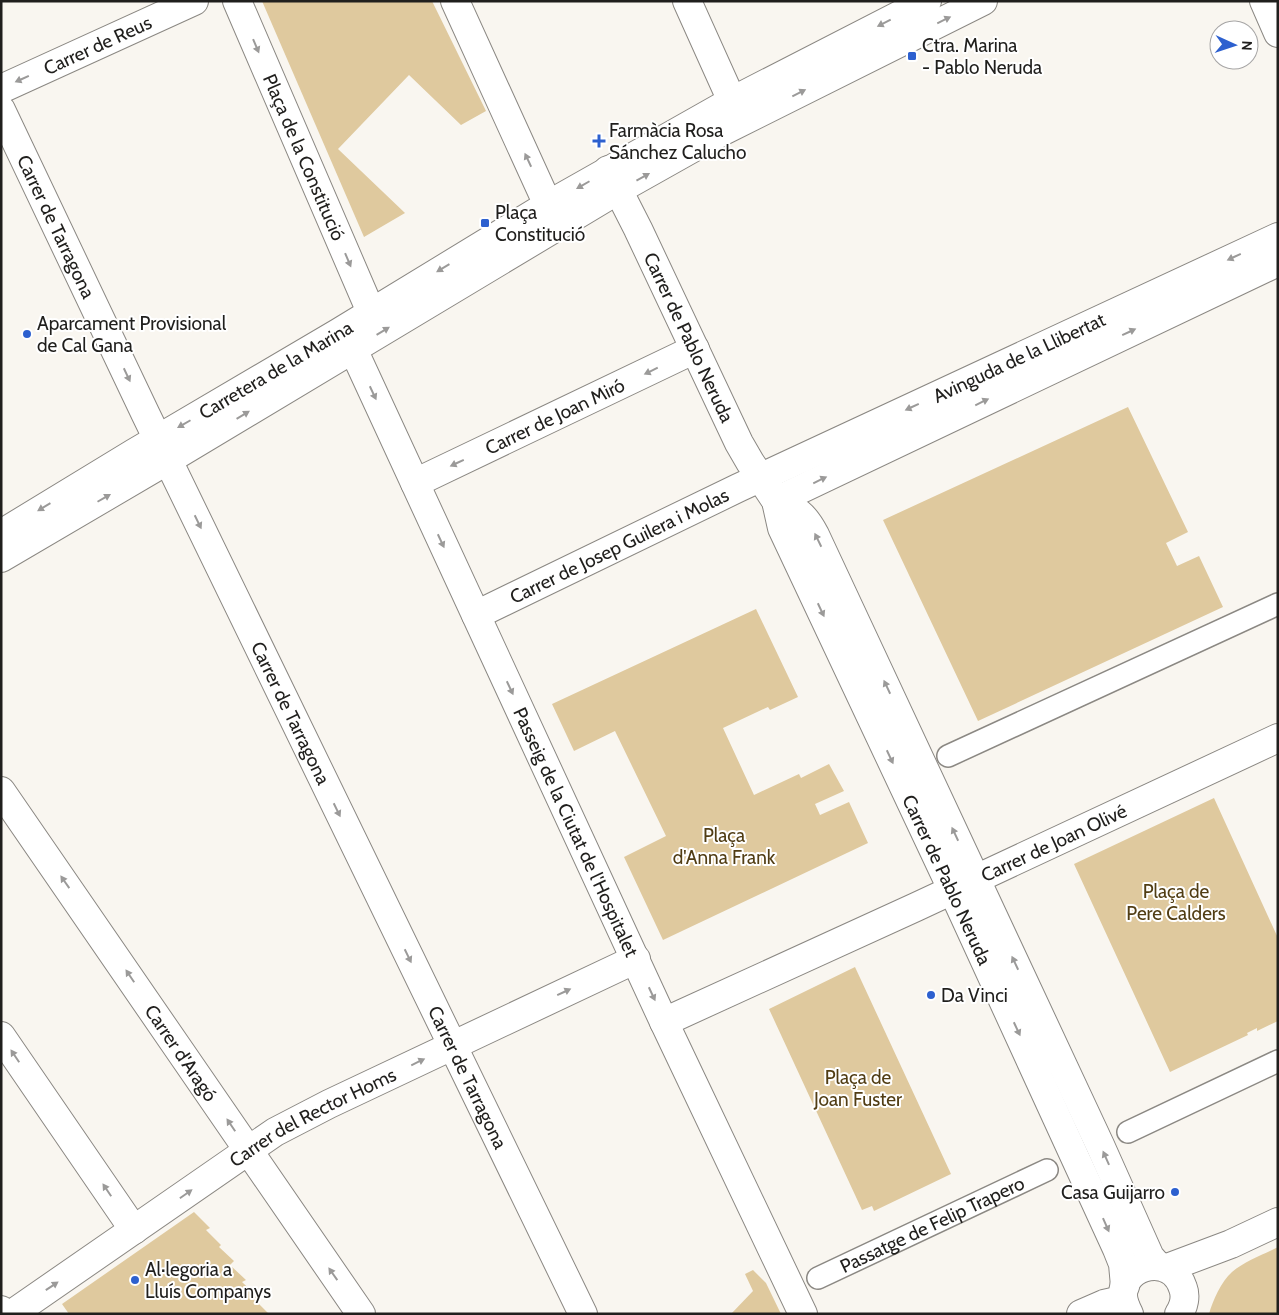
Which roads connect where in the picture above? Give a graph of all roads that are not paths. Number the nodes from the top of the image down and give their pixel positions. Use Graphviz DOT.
graph roads {
  1 [pos="194,1"];
  2 [pos="237,1"];
  3 [pos="455,1"];
  4 [pos="687,1"];
  5 [pos="928,1"];
  6 [pos="983,1"];
  7 [pos="1269,4"];
  8 [pos="1278,33"];
  9 [pos="1,89"];
  10 [pos="732,101"];
  11 [pos="1,110"];
  12 [pos="755,115"];
  13 [pos="723,132"];
  14 [pos="613,180"];
  15 [pos="548,205"];
  16 [pos="1278,237"];
  17 [pos="536,240"];
  18 [pos="1278,262"];
  19 [pos="371,312"];
  20 [pos="353,349"];
  21 [pos="695,350"];
  22 [pos="163,450"];
  23 [pos="761,477"];
  24 [pos="415,483"];
  25 [pos="776,501"];
  26 [pos="1,534"];
  27 [pos="1,558"];
  28 [pos="1278,604"];
  29 [pos="476,615"];
  30 [pos="1278,738"];
  31 [pos="948,756"];
  32 [pos="1,791"];
  33 [pos="964,884"];
  34 [pos="636,959"];
  35 [pos="664,1022"];
  36 [pos="1,1036"];
  37 [pos="452,1045"];
  38 [pos="1278,1061"];
  39 [pos="1128,1132"];
  40 [pos="248,1151"];
  41 [pos="1047,1170"];
  42 [pos="1278,1222"];
  43 [pos="134,1230"];
  44 [pos="1231,1244"];
  45 [pos="1162,1267"];
  46 [pos="818,1278"];
  47 [pos="1126,1302"];
  48 [pos="1181,1308"];
  49 [pos="1,1310"];
  50 [pos="4,1314"];
  51 [pos="12,1314"];
  52 [pos="361,1314"];
  53 [pos="583,1314"];
  54 [pos="803,1314"];
  55 [pos="1080,1314"];
  1 -- 9 [label="street, Carrer de Reus, one-way"];
  2 -- 19 [label="street, Plaça de la Constitució, one-way"];
  15 -- 3 [label="street, one-way"];
  4 -- 10 [label="street"];
  5 -- 10 [label="street, Carretera de la Marina, one-way"];
  12 -- 6 [label="street, Carretera de la Marina, one-way"];
  7 -- 8 [label="street"];
  10 -- 12 [label="street"];
  10 -- 13 [label="street"];
  10 -- 14 [label="street, Carretera de la Marina"];
  11 -- 22 [label="street, Carrer de Tarragona, one-way"];
  12 -- 13 [label="street, Carretera de la Marina"];
  14 -- 13 [label="street, Carretera de la Marina, one-way"];
  14 -- 15 [label="street, Carretera de la Marina, one-way"];
  14 -- 17 [label="street, Carretera de la Marina"];
  14 -- 21 [label="street, Carrer de Pablo Neruda"];
  15 -- 17 [label="street, Carretera de la Marina"];
  15 -- 19 [label="street, Carretera de la Marina, one-way"];
  16 -- 23 [label="street, Avinguda de la Llibertat, one-way"];
  20 -- 17 [label="street, Carretera de la Marina, one-way"];
  25 -- 18 [label="street, Avinguda de la Llibertat, one-way"];
  19 -- 22 [label="street, Carretera de la Marina, one-way"];
  22 -- 20 [label="street, Carretera de la Marina, one-way"];
  20 -- 24 [label="street, Passeig de la Ciutat de l'Hospitalet, one-way"];
  21 -- 23 [label="street, Carrer de Pablo Neruda"];
  21 -- 24 [label="street, Carrer de Joan Miró, one-way"];
  22 -- 26 [label="street, Carretera de la Marina, one-way"];
  27 -- 22 [label="street, Carretera de la Marina, one-way"];
  22 -- 37 [label="street, Carrer de Tarragona, one-way"];
  23 -- 25 [label="street, Carrer de Pablo Neruda"];
  23 -- 29 [label="street, Carrer de Josep Guilera i Molas"];
  24 -- 29 [label="street, Passeig de la Ciutat de l'Hospitalet, one-way"];
  25 -- 33 [label="street, Carrer de Pablo Neruda"];
  28 -- 31 [label="street"];
  29 -- 34 [label="street, Passeig de la Ciutat de l'Hospitalet, one-way"];
  30 -- 33 [label="street, Carrer de Joan Olivé"];
  40 -- 32 [label="street, Carrer d'Aragó, one-way"];
  33 -- 35 [label="street, Carrer de Joan Olivé"];
  45 -- 33 [label="street, Carrer de Pablo Neruda, one-way"];
  33 -- 47 [label="street, Carrer de Pablo Neruda, one-way"];
  34 -- 35 [label="street, Passeig de la Ciutat de l'Hospitalet, one-way"];
  37 -- 34 [label="street, Carrer del Rector Homs, one-way"];
  35 -- 54 [label="street, Passeig de la Ciutat de l'Hospitalet"];
  43 -- 36 [label="street, one-way"];
  40 -- 37 [label="street, Carrer del Rector Homs, one-way"];
  37 -- 53 [label="street, Carrer de Tarragona"];
  38 -- 39 [label="street"];
  43 -- 40 [label="street, Carrer del Rector Homs, one-way"];
  52 -- 40 [label="street, Carrer d'Aragó, one-way"];
  41 -- 46 [label="street, Passatge de Felip Trapero"];
  42 -- 44 [label="street"];
  51 -- 43 [label="street, Carrer del Rector Homs, one-way"];
  44 -- 45 [label="street"];
  44 -- 48 [label="street"];
  45 -- 47 [label="street"];
  45 -- 48 [label="street, Carrer de Pablo Neruda"];
  47 -- 55 [label="street"];
  49 -- 50 [label="street"];
}
